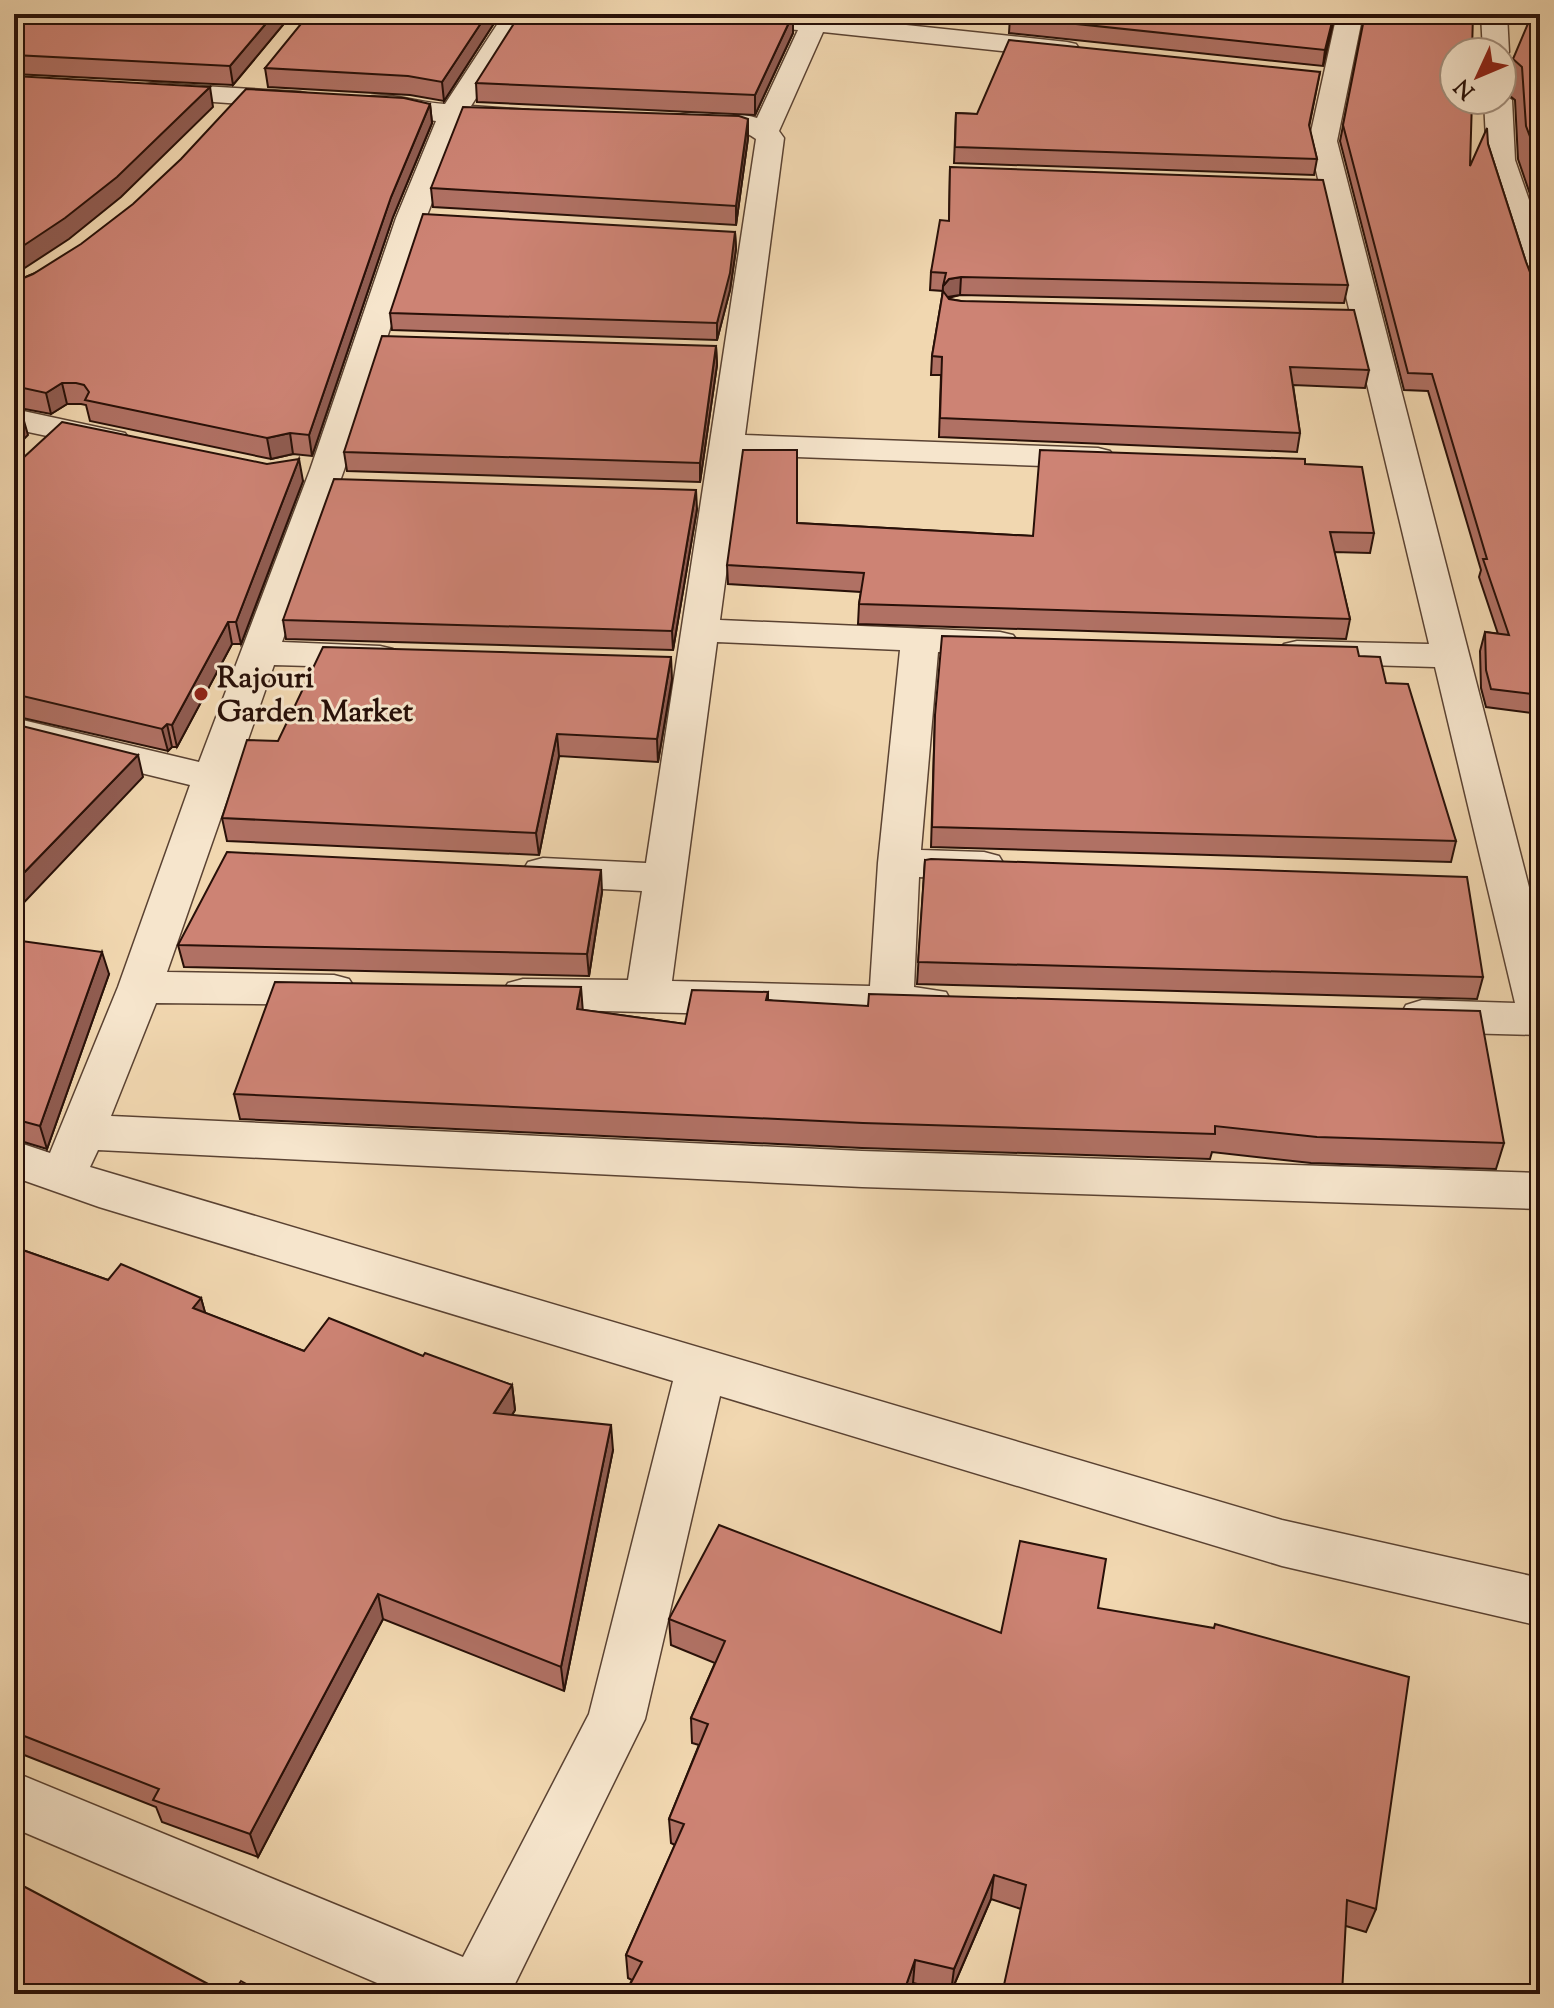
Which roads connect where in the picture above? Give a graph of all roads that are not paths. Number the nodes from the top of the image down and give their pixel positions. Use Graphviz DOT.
graph roads {
  1 [pos="517,14"];
  2 [pos="690,14"];
  3 [pos="1350,14"];
  4 [pos="1494,14"];
  5 [pos="816,19"];
  6 [pos="1495,36"];
  7 [pos="1093,53"];
  8 [pos="262,73"];
  9 [pos="129,98"];
  10 [pos="319,108"];
  11 [pos="348,109"];
  12 [pos="231,110"];
  13 [pos="441,113"];
  14 [pos="1499,116"];
  15 [pos="545,117"];
  16 [pos="652,120"];
  17 [pos="765,131"];
  18 [pos="1528,209"];
  19 [pos="1540,278"];
  20 [pos="14,400"];
  21 [pos="14,419"];
  22 [pos="57,431"];
  23 [pos="143,436"];
  24 [pos="725,444"];
  25 [pos="1132,459"];
  26 [pos="920,641"];
  27 [pos="1029,644"];
  28 [pos="1263,651"];
  29 [pos="259,653"];
  30 [pos="686,653"];
  31 [pos="1450,656"];
  32 [pos="414,658"];
  33 [pos="14,730"];
  34 [pos="213,778"];
  35 [pos="185,856"];
  36 [pos="232,858"];
  37 [pos="899,863"];
  38 [pos="1025,867"];
  39 [pos="510,871"];
  40 [pos="665,878"];
  41 [pos="1461,880"];
  42 [pos="1507,881"];
  43 [pos="140,987"];
  44 [pos="378,991"];
  45 [pos="490,993"];
  46 [pos="648,996"];
  47 [pos="891,1002"];
  48 [pos="969,1004"];
  49 [pos="1375,1015"];
  50 [pos="1540,1018"];
  51 [pos="73,1154"];
  52 [pos="14,1159"];
  53 [pos="1540,1191"];
  54 [pos="701,1369"];
  55 [pos="1540,1602"];
  56 [pos="14,1800"];
  57 [pos="477,1994"];
  1 -- 13 [label="street"];
  2 -- 5 [label="street"];
  3 -- 31 [label="street"];
  4 -- 6 [label="street"];
  5 -- 7 [label="street"];
  5 -- 17 [label="street"];
  8 -- 12 [label="street"];
  9 -- 12 [label="street"];
  10 -- 12 [label="street"];
  11 -- 13 [label="street"];
  13 -- 15 [label="street"];
  13 -- 29 [label="street"];
  14 -- 18 [label="street"];
  16 -- 17 [label="street"];
  17 -- 24 [label="street"];
  18 -- 19 [label="street"];
  20 -- 22 [label="street"];
  21 -- 22 [label="street"];
  22 -- 23 [label="street"];
  24 -- 25 [label="street"];
  24 -- 30 [label="street"];
  26 -- 27 [label="street"];
  26 -- 30 [label="street"];
  26 -- 37 [label="street"];
  28 -- 31 [label="street"];
  29 -- 32 [label="street"];
  29 -- 34 [label="street"];
  30 -- 40 [label="street"];
  31 -- 42 [label="street"];
  33 -- 34 [label="street"];
  34 -- 35 [label="street"];
  35 -- 36 [label="street"];
  35 -- 43 [label="street"];
  37 -- 38 [label="street"];
  37 -- 47 [label="street"];
  39 -- 40 [label="street"];
  40 -- 46 [label="street"];
  41 -- 42 [label="street"];
  42 -- 50 [label="street"];
  43 -- 44 [label="street"];
  43 -- 51 [label="street"];
  45 -- 46 [label="street"];
  46 -- 47 [label="street"];
  47 -- 48 [label="street"];
  49 -- 50 [label="street"];
  51 -- 52 [label="street"];
  51 -- 53 [label="street"];
  51 -- 54 [label="street"];
  54 -- 55 [label="street"];
  54 -- 57 [label="street"];
  56 -- 57 [label="street"];
}
